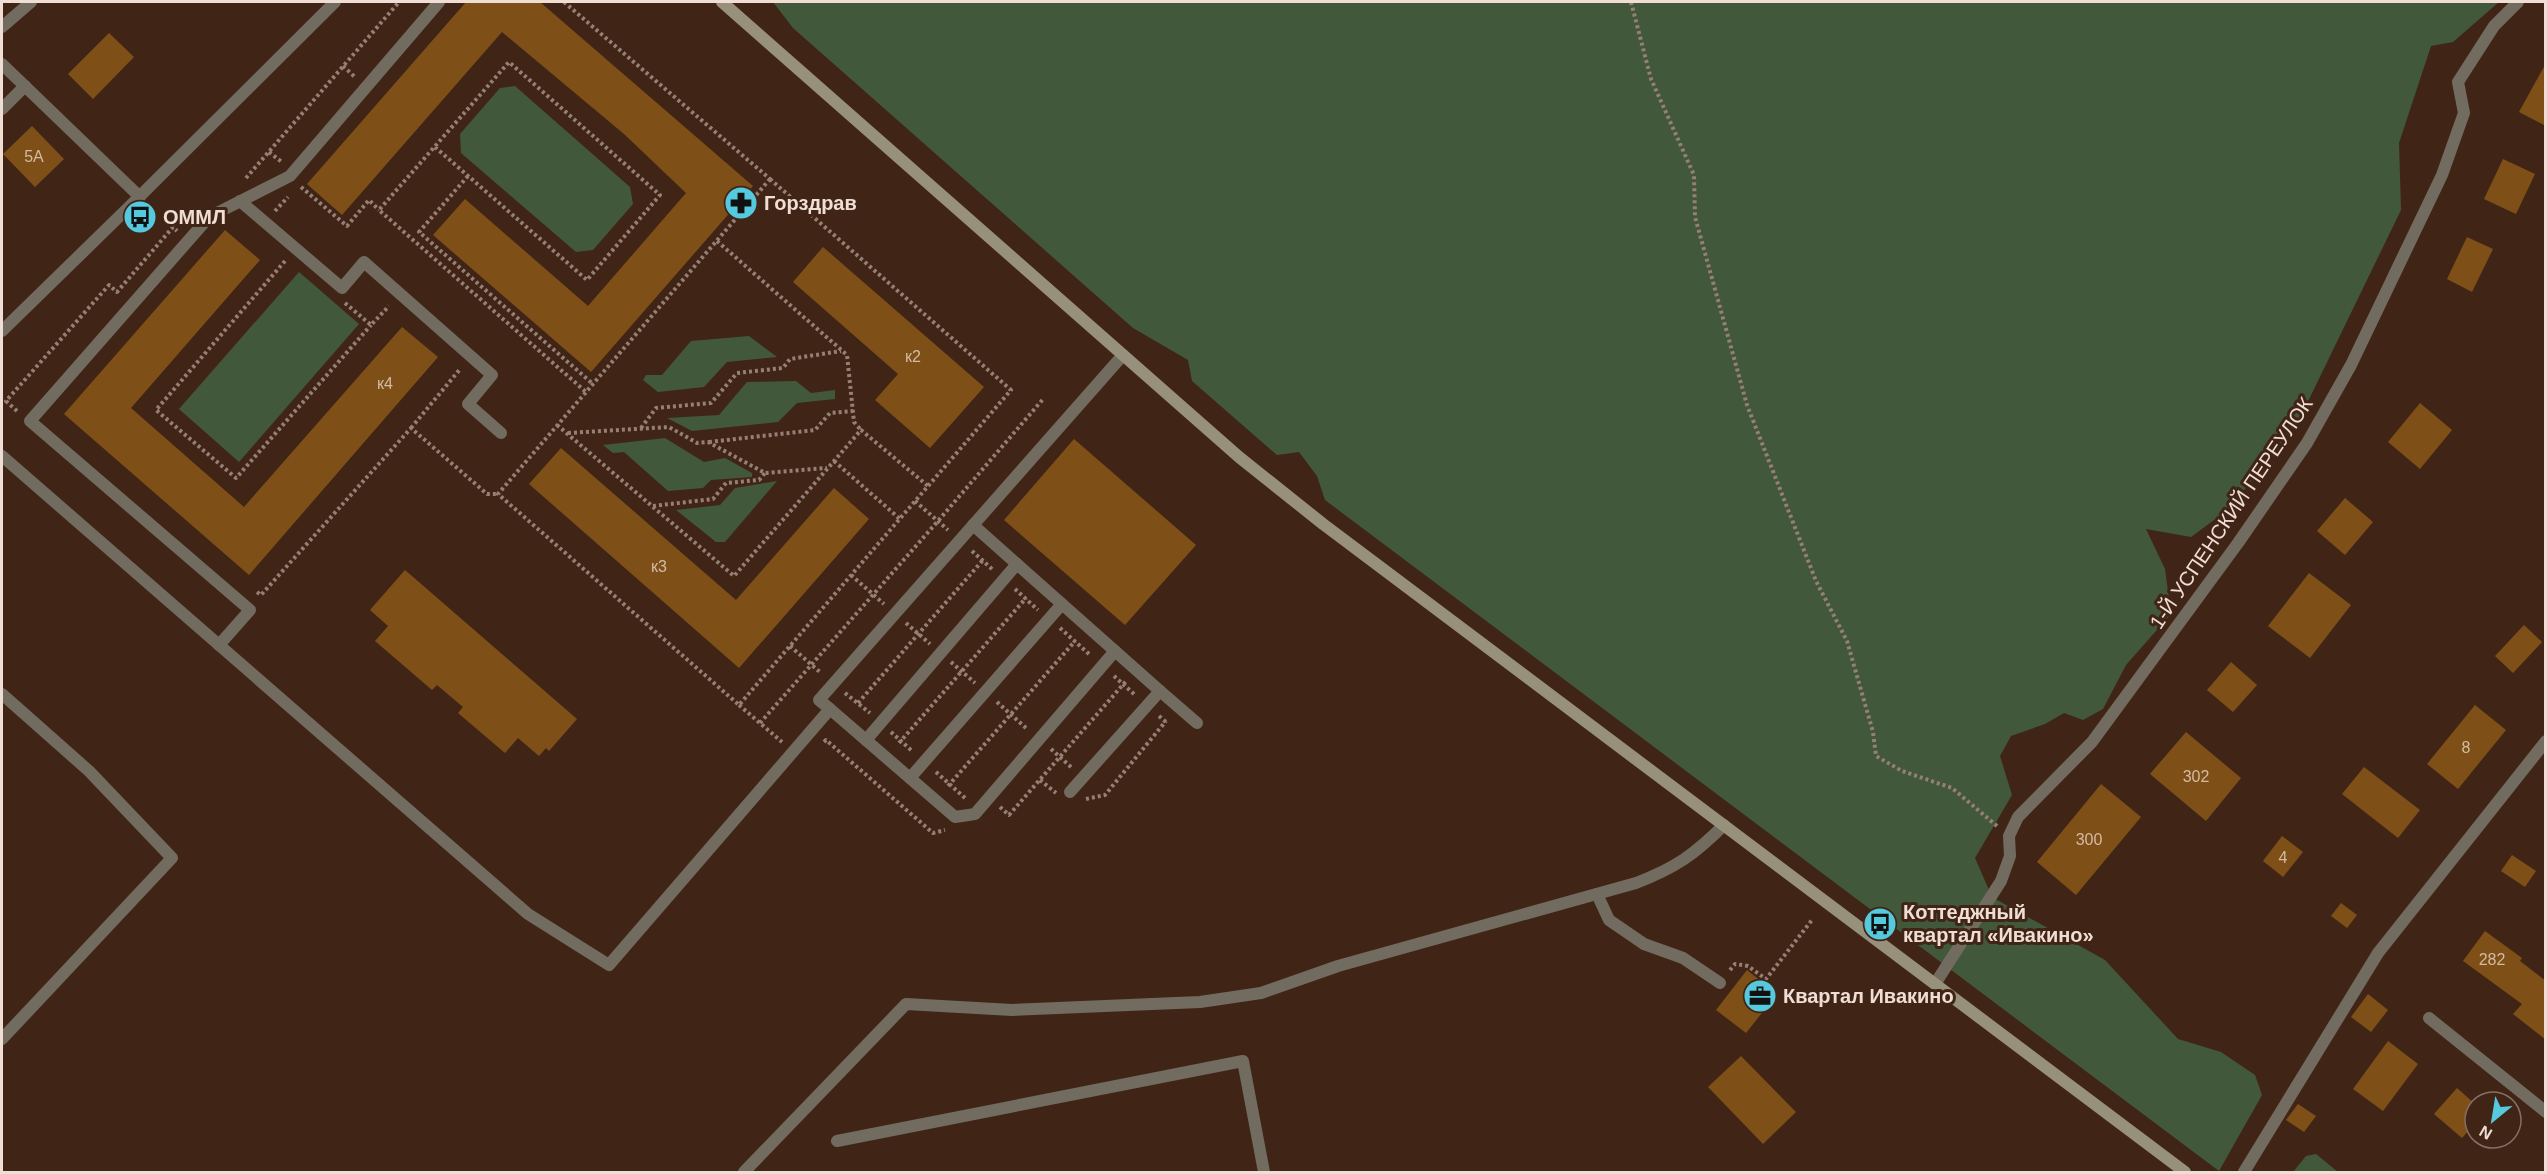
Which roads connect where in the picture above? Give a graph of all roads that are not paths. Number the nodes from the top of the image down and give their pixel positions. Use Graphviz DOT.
graph roads {
  1 [pos="31,2"];
  2 [pos="335,2"];
  3 [pos="439,2"];
  4 [pos="722,2"];
  5 [pos="2518,2"];
  6 [pos="2,27"];
  7 [pos="2,64"];
  8 [pos="25,86"];
  9 [pos="2,109"];
  10 [pos="140,197"];
  11 [pos="240,201"];
  12 [pos="2,331"];
  13 [pos="1123,355"];
  14 [pos="501,434"];
  15 [pos="2,456"];
  16 [pos="973,525"];
  17 [pos="1017,564"];
  18 [pos="1062,604"];
  19 [pos="219,645"];
  20 [pos="1116,651"];
  21 [pos="1160,691"];
  22 [pos="2,694"];
  23 [pos="830,709"];
  24 [pos="1197,723"];
  25 [pos="866,740"];
  26 [pos="2546,741"];
  27 [pos="910,778"];
  28 [pos="1070,792"];
  29 [pos="1724,825"];
  30 [pos="1597,894"];
  31 [pos="1720,983"];
  32 [pos="1935,984"];
  33 [pos="2429,1018"];
  34 [pos="2,1039"];
  35 [pos="2546,1113"];
  36 [pos="837,1141"];
  37 [pos="744,1173"];
  38 [pos="1264,1173"];
  39 [pos="2185,1173"];
  40 [pos="2244,1173"];
  1 -- 6 [label="street"];
  2 -- 10 [label="street"];
  3 -- 11 [label="street"];
  4 -- 13 [label="main road"];
  5 -- 32 [label="street, 1-Й УСПЕНСКИЙ ПЕРЕУЛОК"];
  7 -- 8 [label="street"];
  8 -- 9 [label="street"];
  8 -- 10 [label="street"];
  10 -- 12 [label="street"];
  11 -- 14 [label="street"];
  11 -- 19 [label="street"];
  13 -- 16 [label="street"];
  13 -- 29 [label="main road"];
  15 -- 19 [label="street"];
  16 -- 17 [label="street"];
  16 -- 23 [label="street"];
  17 -- 18 [label="street"];
  17 -- 25 [label="street"];
  18 -- 20 [label="street"];
  18 -- 27 [label="street"];
  19 -- 23 [label="street"];
  20 -- 21 [label="street"];
  20 -- 27 [label="street"];
  21 -- 24 [label="street"];
  21 -- 28 [label="street"];
  22 -- 34 [label="street"];
  23 -- 25 [label="street"];
  25 -- 27 [label="street"];
  26 -- 40 [label="street"];
  29 -- 30 [label="street"];
  29 -- 32 [label="main road"];
  30 -- 31 [label="street"];
  30 -- 37 [label="street"];
  32 -- 39 [label="main road"];
  33 -- 35 [label="street"];
  36 -- 38 [label="street"];
}
